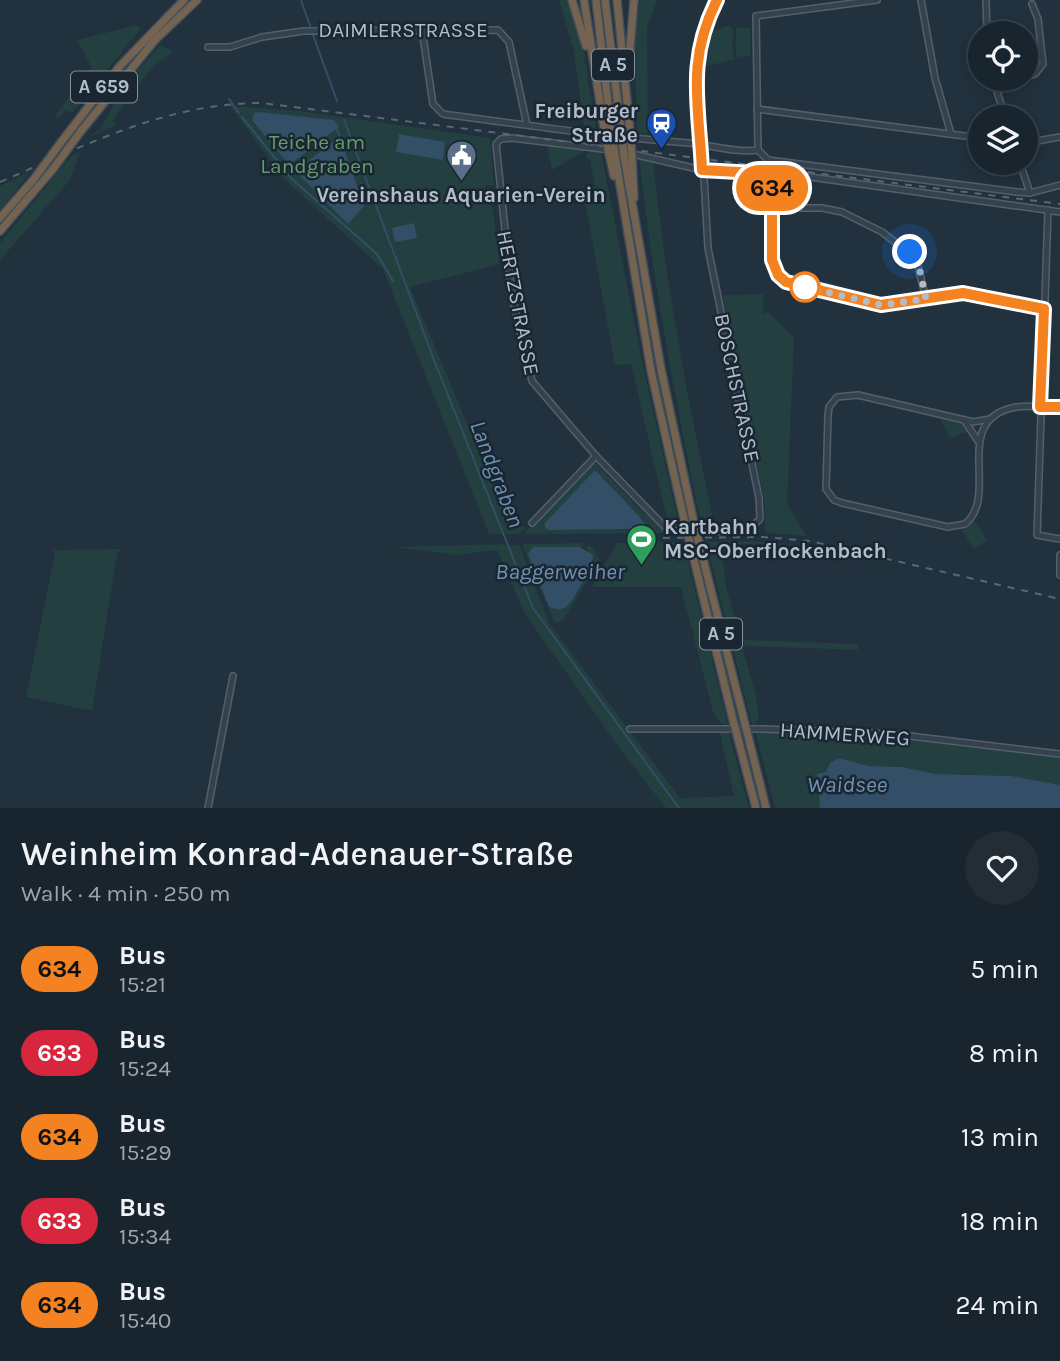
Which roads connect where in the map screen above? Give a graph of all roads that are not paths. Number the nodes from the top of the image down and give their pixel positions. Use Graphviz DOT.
graph roads {
  1 [pos="184,0"];
  2 [pos="197,0"];
  3 [pos="572,0"];
  4 [pos="584,0"];
  5 [pos="596,0"];
  6 [pos="605,0"];
  7 [pos="617,0"];
  8 [pos="634,0"];
  9 [pos="717,0"];
  10 [pos="877,0"];
  11 [pos="921,0"];
  12 [pos="986,0"];
  13 [pos="1032,4"];
  14 [pos="987,21"];
  15 [pos="422,30"];
  16 [pos="153,36"];
  17 [pos="208,47"];
  18 [pos="1038,71"];
  19 [pos="594,76"];
  20 [pos="627,95"];
  21 [pos="757,109"];
  22 [pos="527,125"];
  23 [pos="607,129"];
  24 [pos="951,134"];
  25 [pos="968,136"];
  26 [pos="1060,137"];
  27 [pos="1038,141"];
  28 [pos="701,144"];
  29 [pos="758,150"];
  30 [pos="628,156"];
  31 [pos="702,170"];
  32 [pos="772,174"];
  33 [pos="1024,175"];
  34 [pos="1060,185"];
  35 [pos="1030,193"];
  36 [pos="771,208"];
  37 [pos="1048,210"];
  38 [pos="1060,212"];
  39 [pos="0,218"];
  40 [pos="0,232"];
  41 [pos="926,299"];
  42 [pos="1044,309"];
  43 [pos="1040,407"];
  44 [pos="1060,407"];
  45 [pos="990,419"];
  46 [pos="964,420"];
  47 [pos="980,444"];
  48 [pos="596,456"];
  49 [pos="532,523"];
  50 [pos="678,532"];
  51 [pos="1060,539"];
  52 [pos="1060,555"];
  53 [pos="1060,575"];
  54 [pos="233,676"];
  55 [pos="630,729"];
  56 [pos="1060,754"];
  57 [pos="208,808"];
  58 [pos="756,808"];
  59 [pos="766,808"];
  1 -- 16 [label="highway, A 659"];
  2 -- 16 [label="highway, A 659"];
  3 -- 19 [label="highway, A 5"];
  4 -- 19 [label="highway, A 5"];
  5 -- 23 [label="highway, A 5"];
  6 -- 30 [label="highway, A 5, bridge"];
  7 -- 20 [label="highway"];
  8 -- 20 [label="highway"];
  9 -- 28 [label="street"];
  10 -- 21 [label="street"];
  11 -- 24 [label="street"];
  12 -- 14 [label="street"];
  13 -- 18 [label="street"];
  15 -- 17 [label="street, DAIMLERSTRASSE"];
  15 -- 22 [label="street"];
  15 -- 22 [label="street, DAIMLERSTRASSE"];
  16 -- 39 [label="highway, A 659, bridge"];
  16 -- 40 [label="highway, A 659, bridge"];
  19 -- 23 [label="highway, A 5"];
  20 -- 30 [label="highway, bridge"];
  21 -- 24 [label="street"];
  21 -- 29 [label="street"];
  22 -- 28 [label="street"];
  23 -- 58 [label="highway, A 5, bridge"];
  24 -- 25 [label="street"];
  26 -- 27 [label="street"];
  28 -- 29 [label="street"];
  28 -- 31 [label="street"];
  29 -- 35 [label="street"];
  30 -- 59 [label="highway, A 5, bridge"];
  31 -- 32 [label="street"];
  31 -- 48 [label="street, HERTZSTRASSE"];
  31 -- 50 [label="street, BOSCHSTRASSE"];
  32 -- 36 [label="street"];
  32 -- 37 [label="street"];
  33 -- 35 [label="street"];
  34 -- 35 [label="street"];
  36 -- 41 [label="street"];
  36 -- 41 [label="street"];
  37 -- 38 [label="street"];
  37 -- 42 [label="street"];
  41 -- 42 [label="street"];
  42 -- 43 [label="street"];
  43 -- 44 [label="street"];
  43 -- 45 [label="street"];
  43 -- 51 [label="street"];
  45 -- 46 [label="street"];
  45 -- 47 [label="street"];
  46 -- 47 [label="street"];
  46 -- 47 [label="street"];
  48 -- 49 [label="street"];
  48 -- 50 [label="street, HERTZSTRASSE"];
  52 -- 53 [label="street"];
  54 -- 57 [label="street"];
  55 -- 56 [label="street, HAMMERWEG"];
}
